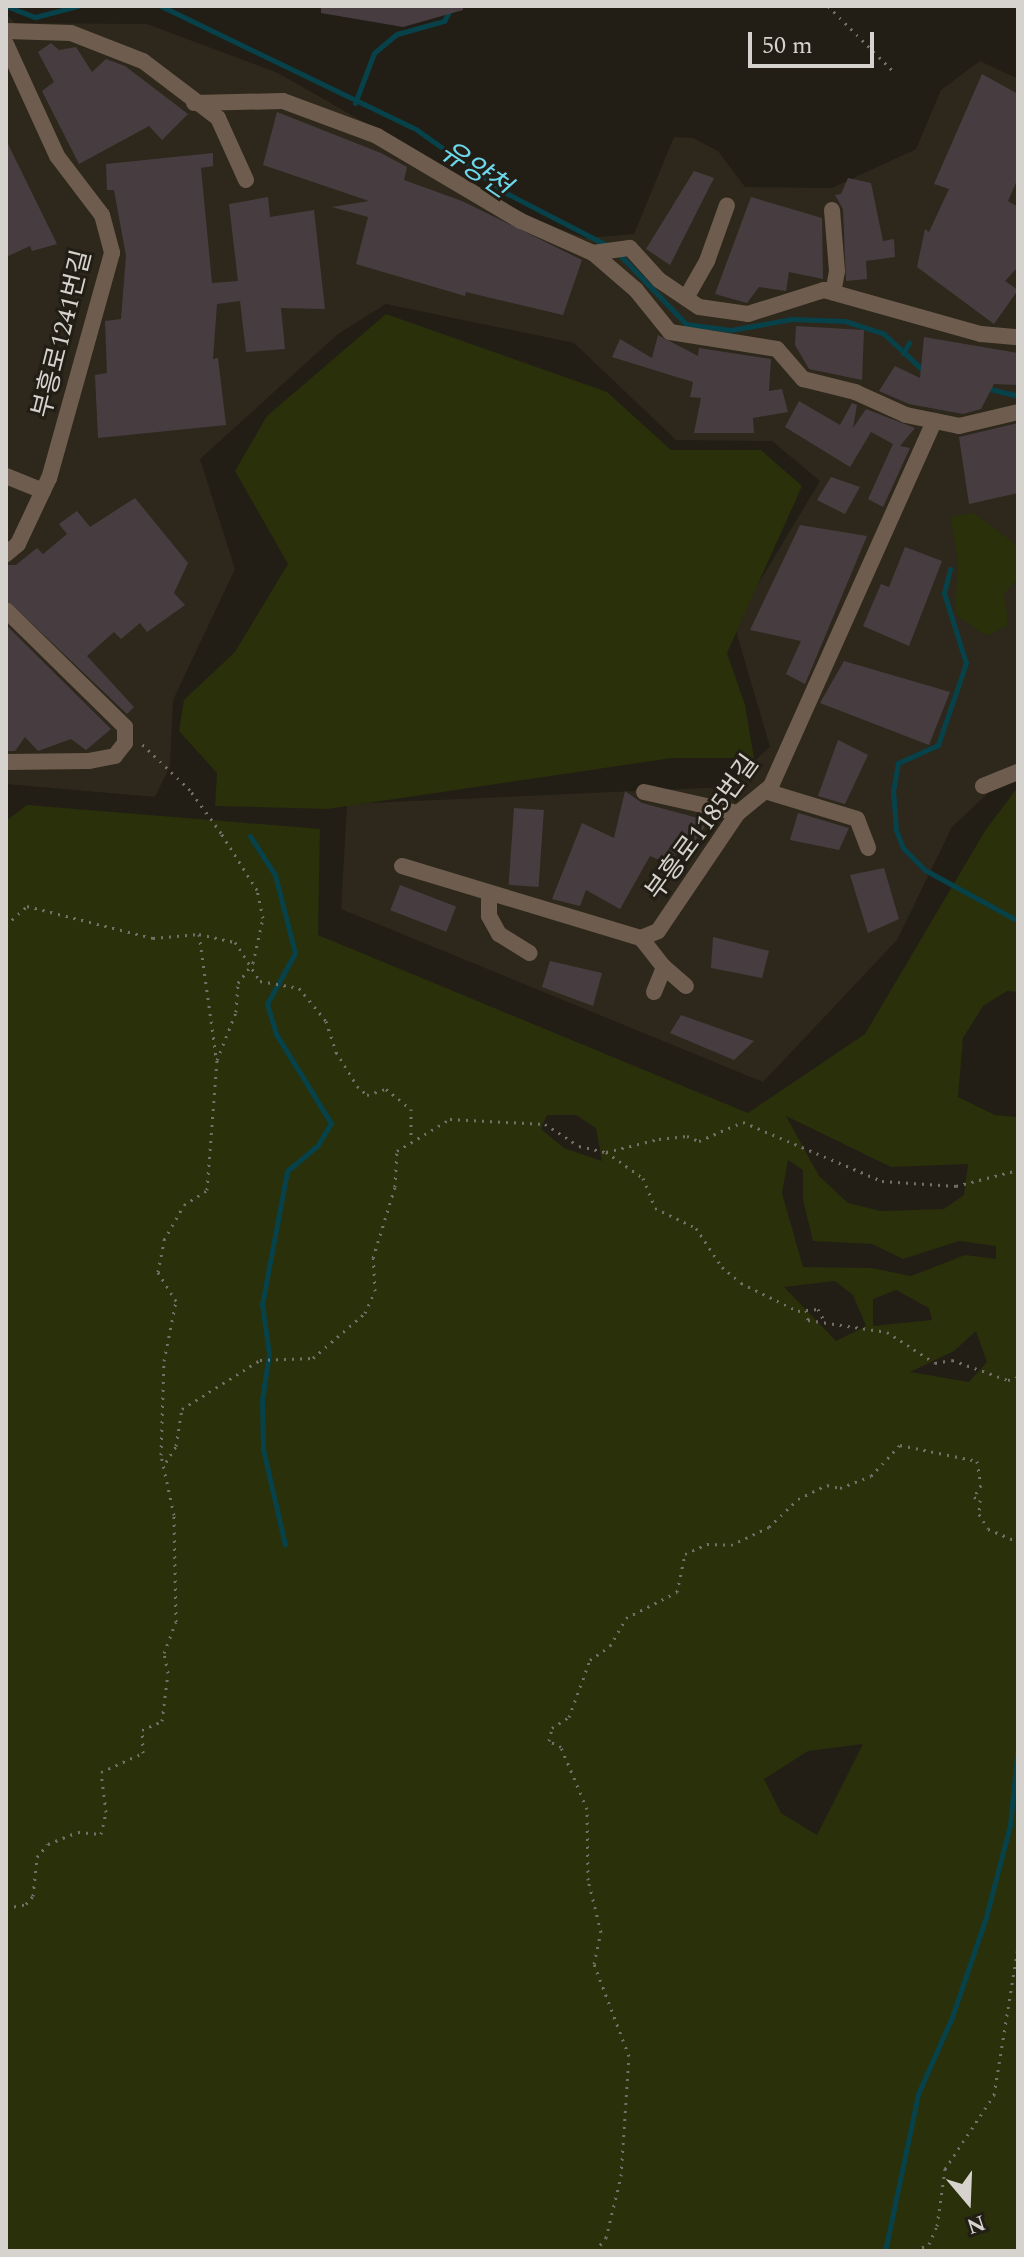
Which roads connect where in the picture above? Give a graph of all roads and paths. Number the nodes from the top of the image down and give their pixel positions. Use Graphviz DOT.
graph roads {
  1 [pos="828,6"];
  2 [pos="6,31"];
  3 [pos="6,44"];
  4 [pos="895,73"];
  5 [pos="194,103"];
  6 [pos="246,180"];
  7 [pos="727,205"];
  8 [pos="832,210"];
  9 [pos="597,252"];
  10 [pos="833,293"];
  11 [pos="686,298"];
  12 [pos="1018,337"];
  13 [pos="1018,412"];
  14 [pos="934,421"];
  15 [pos="6,476"];
  16 [pos="43,491"];
  17 [pos="6,554"];
  18 [pos="6,610"];
  19 [pos="125,727"];
  20 [pos="6,762"];
  21 [pos="1018,772"];
  22 [pos="983,786"];
  23 [pos="765,791"];
  24 [pos="644,792"];
  25 [pos="738,813"];
  26 [pos="868,848"];
  27 [pos="402,866"];
  28 [pos="489,894"];
  29 [pos="6,925"];
  30 [pos="199,934"];
  31 [pos="641,938"];
  32 [pos="530,953"];
  33 [pos="253,963"];
  34 [pos="664,967"];
  35 [pos="686,986"];
  36 [pos="654,992"];
  37 [pos="217,1060"];
  38 [pos="411,1139"];
  39 [pos="606,1152"];
  40 [pos="1018,1170"];
  41 [pos="806,1310"];
  42 [pos="827,1326"];
  43 [pos="1018,1377"];
  44 [pos="166,1462"];
  45 [pos="1018,1542"];
  46 [pos="6,1908"];
  47 [pos="1018,1946"];
  48 [pos="6,2025"];
  49 [pos="6,2035"];
  50 [pos="595,2251"];
  51 [pos="915,2251"];
  1 -- 4 [label="path"];
  2 -- 5 [label="lane"];
  3 -- 16 [label="lane, 부흥로1241번길"];
  5 -- 6 [label="lane"];
  5 -- 9 [label="lane"];
  7 -- 11 [label="lane"];
  8 -- 10 [label="lane"];
  9 -- 11 [label="lane"];
  9 -- 14 [label="lane"];
  10 -- 11 [label="lane"];
  10 -- 12 [label="lane"];
  13 -- 14 [label="lane"];
  14 -- 23 [label="lane, 부흥로1185번길"];
  15 -- 16 [label="lane"];
  16 -- 17 [label="lane, 부흥로1241번길"];
  18 -- 19 [label="lane"];
  19 -- 20 [label="lane"];
  19 -- 33 [label="path"];
  21 -- 22 [label="lane"];
  23 -- 25 [label="lane, 부흥로1185번길"];
  23 -- 26 [label="lane"];
  24 -- 25 [label="lane"];
  25 -- 31 [label="lane, 부흥로1185번길"];
  27 -- 28 [label="lane"];
  28 -- 31 [label="lane"];
  28 -- 32 [label="lane"];
  29 -- 30 [label="path"];
  30 -- 33 [label="path"];
  30 -- 37 [label="path"];
  31 -- 34 [label="lane"];
  33 -- 37 [label="path"];
  33 -- 38 [label="path"];
  34 -- 35 [label="lane"];
  34 -- 36 [label="lane"];
  37 -- 44 [label="path"];
  38 -- 39 [label="path"];
  38 -- 44 [label="path"];
  39 -- 40 [label="path"];
  39 -- 41 [label="path"];
  41 -- 42 [label="path"];
  41 -- 42 [label="path"];
  42 -- 43 [label="path"];
  44 -- 46 [label="path"];
  45 -- 50 [label="path"];
  47 -- 51 [label="path"];
  48 -- 49 [label="path"];
}
